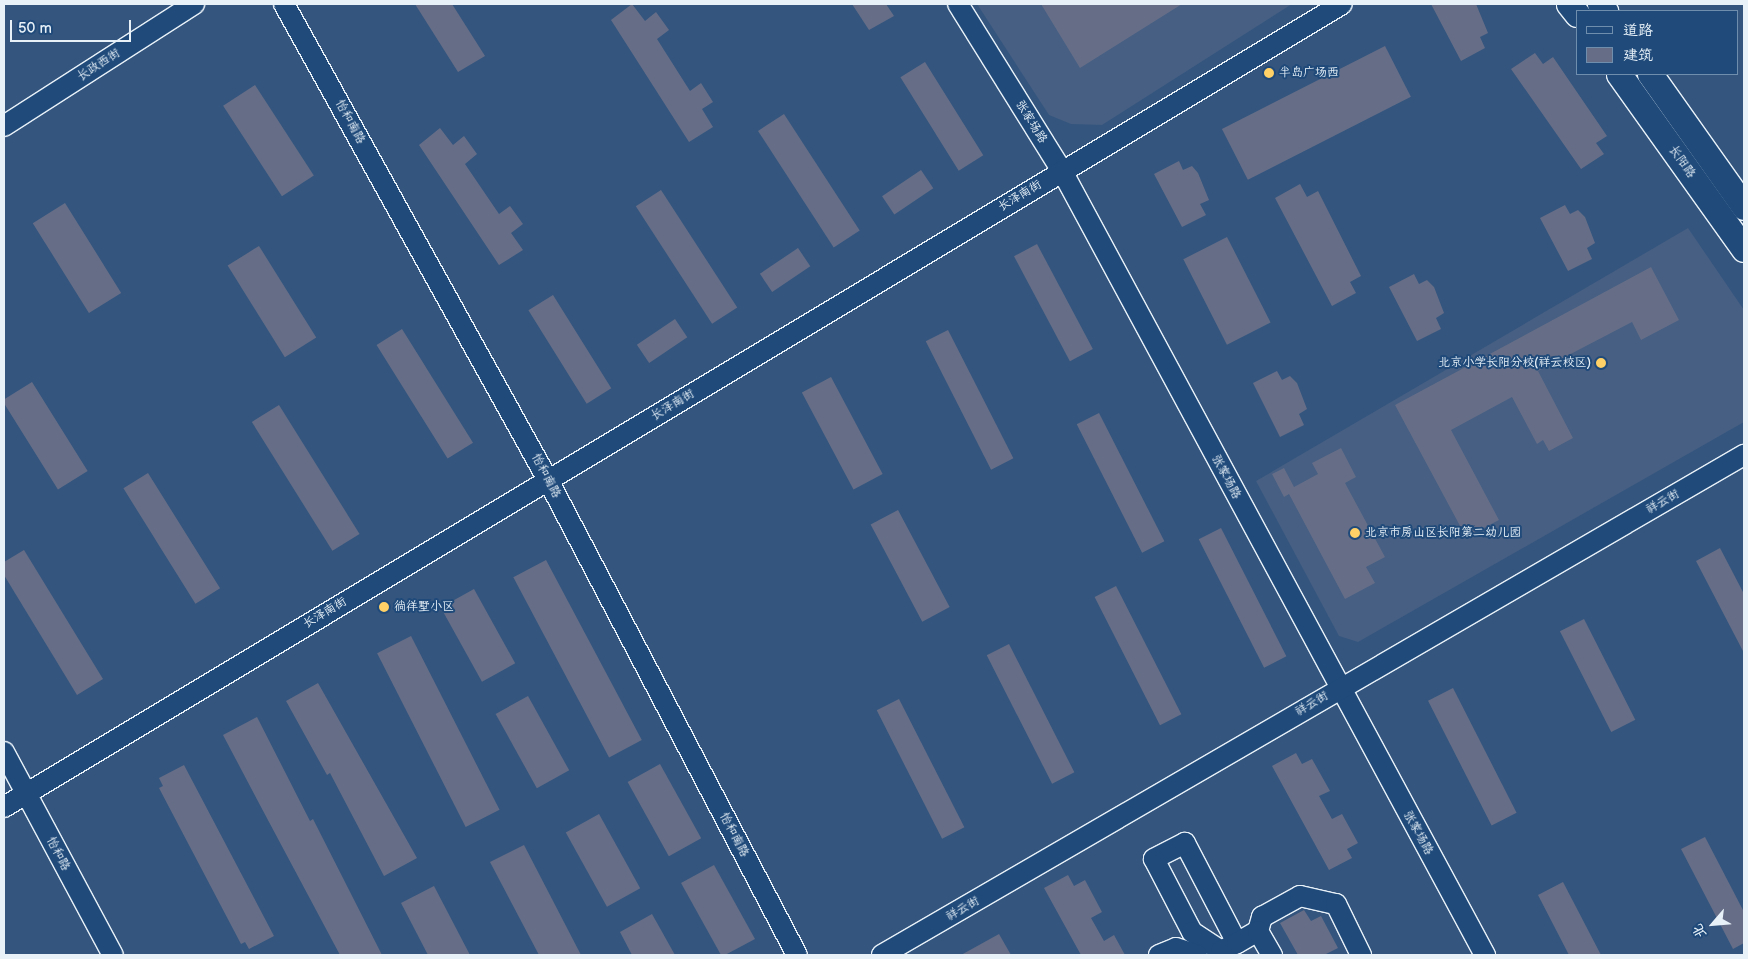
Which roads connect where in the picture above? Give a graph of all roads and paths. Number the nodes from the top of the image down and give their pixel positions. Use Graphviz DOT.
graph roads {
  1 [pos="194,4"];
  2 [pos="284,4"];
  3 [pos="958,4"];
  4 [pos="1342,4"];
  5 [pos="1620,75"];
  6 [pos="1651,75"];
  7 [pos="4,126"];
  8 [pos="1062,171"];
  9 [pos="1744,207"];
  10 [pos="1744,249"];
  11 [pos="1744,455"];
  12 [pos="548,480"];
  13 [pos="1339,688"];
  14 [pos="4,752"];
  15 [pos="26,794"];
  16 [pos="4,807"];
  17 [pos="1258,931"];
  18 [pos="1237,943"];
  19 [pos="1202,951"];
  20 [pos="113,955"];
  21 [pos="796,955"];
  22 [pos="882,955"];
  23 [pos="1159,955"];
  24 [pos="1272,955"];
  25 [pos="1361,955"];
  26 [pos="1485,955"];
  1 -- 7 [label="street, 长政西街"];
  2 -- 12 [label="street, 怡和南路"];
  3 -- 8 [label="street, 张家场路"];
  4 -- 8 [label="street, 长泽南街"];
  5 -- 10 [label="main road, 长阳路"];
  6 -- 9 [label="main road, 长阳路"];
  8 -- 12 [label="street, 长泽南街"];
  8 -- 13 [label="street, 张家场路"];
  11 -- 13 [label="street, 祥云街"];
  12 -- 15 [label="street, 长泽南街"];
  12 -- 21 [label="street, 怡和南路"];
  13 -- 22 [label="street, 祥云街"];
  13 -- 26 [label="street, 张家场路"];
  14 -- 15 [label="street, 怡和路"];
  15 -- 16 [label="street, 长泽南街"];
  15 -- 20 [label="street, 怡和路"];
  17 -- 18 [label="street"];
  17 -- 24 [label="street"];
  17 -- 25 [label="street"];
  18 -- 19 [label="street"];
  18 -- 19 [label="street"];
  19 -- 23 [label="street"];
}
